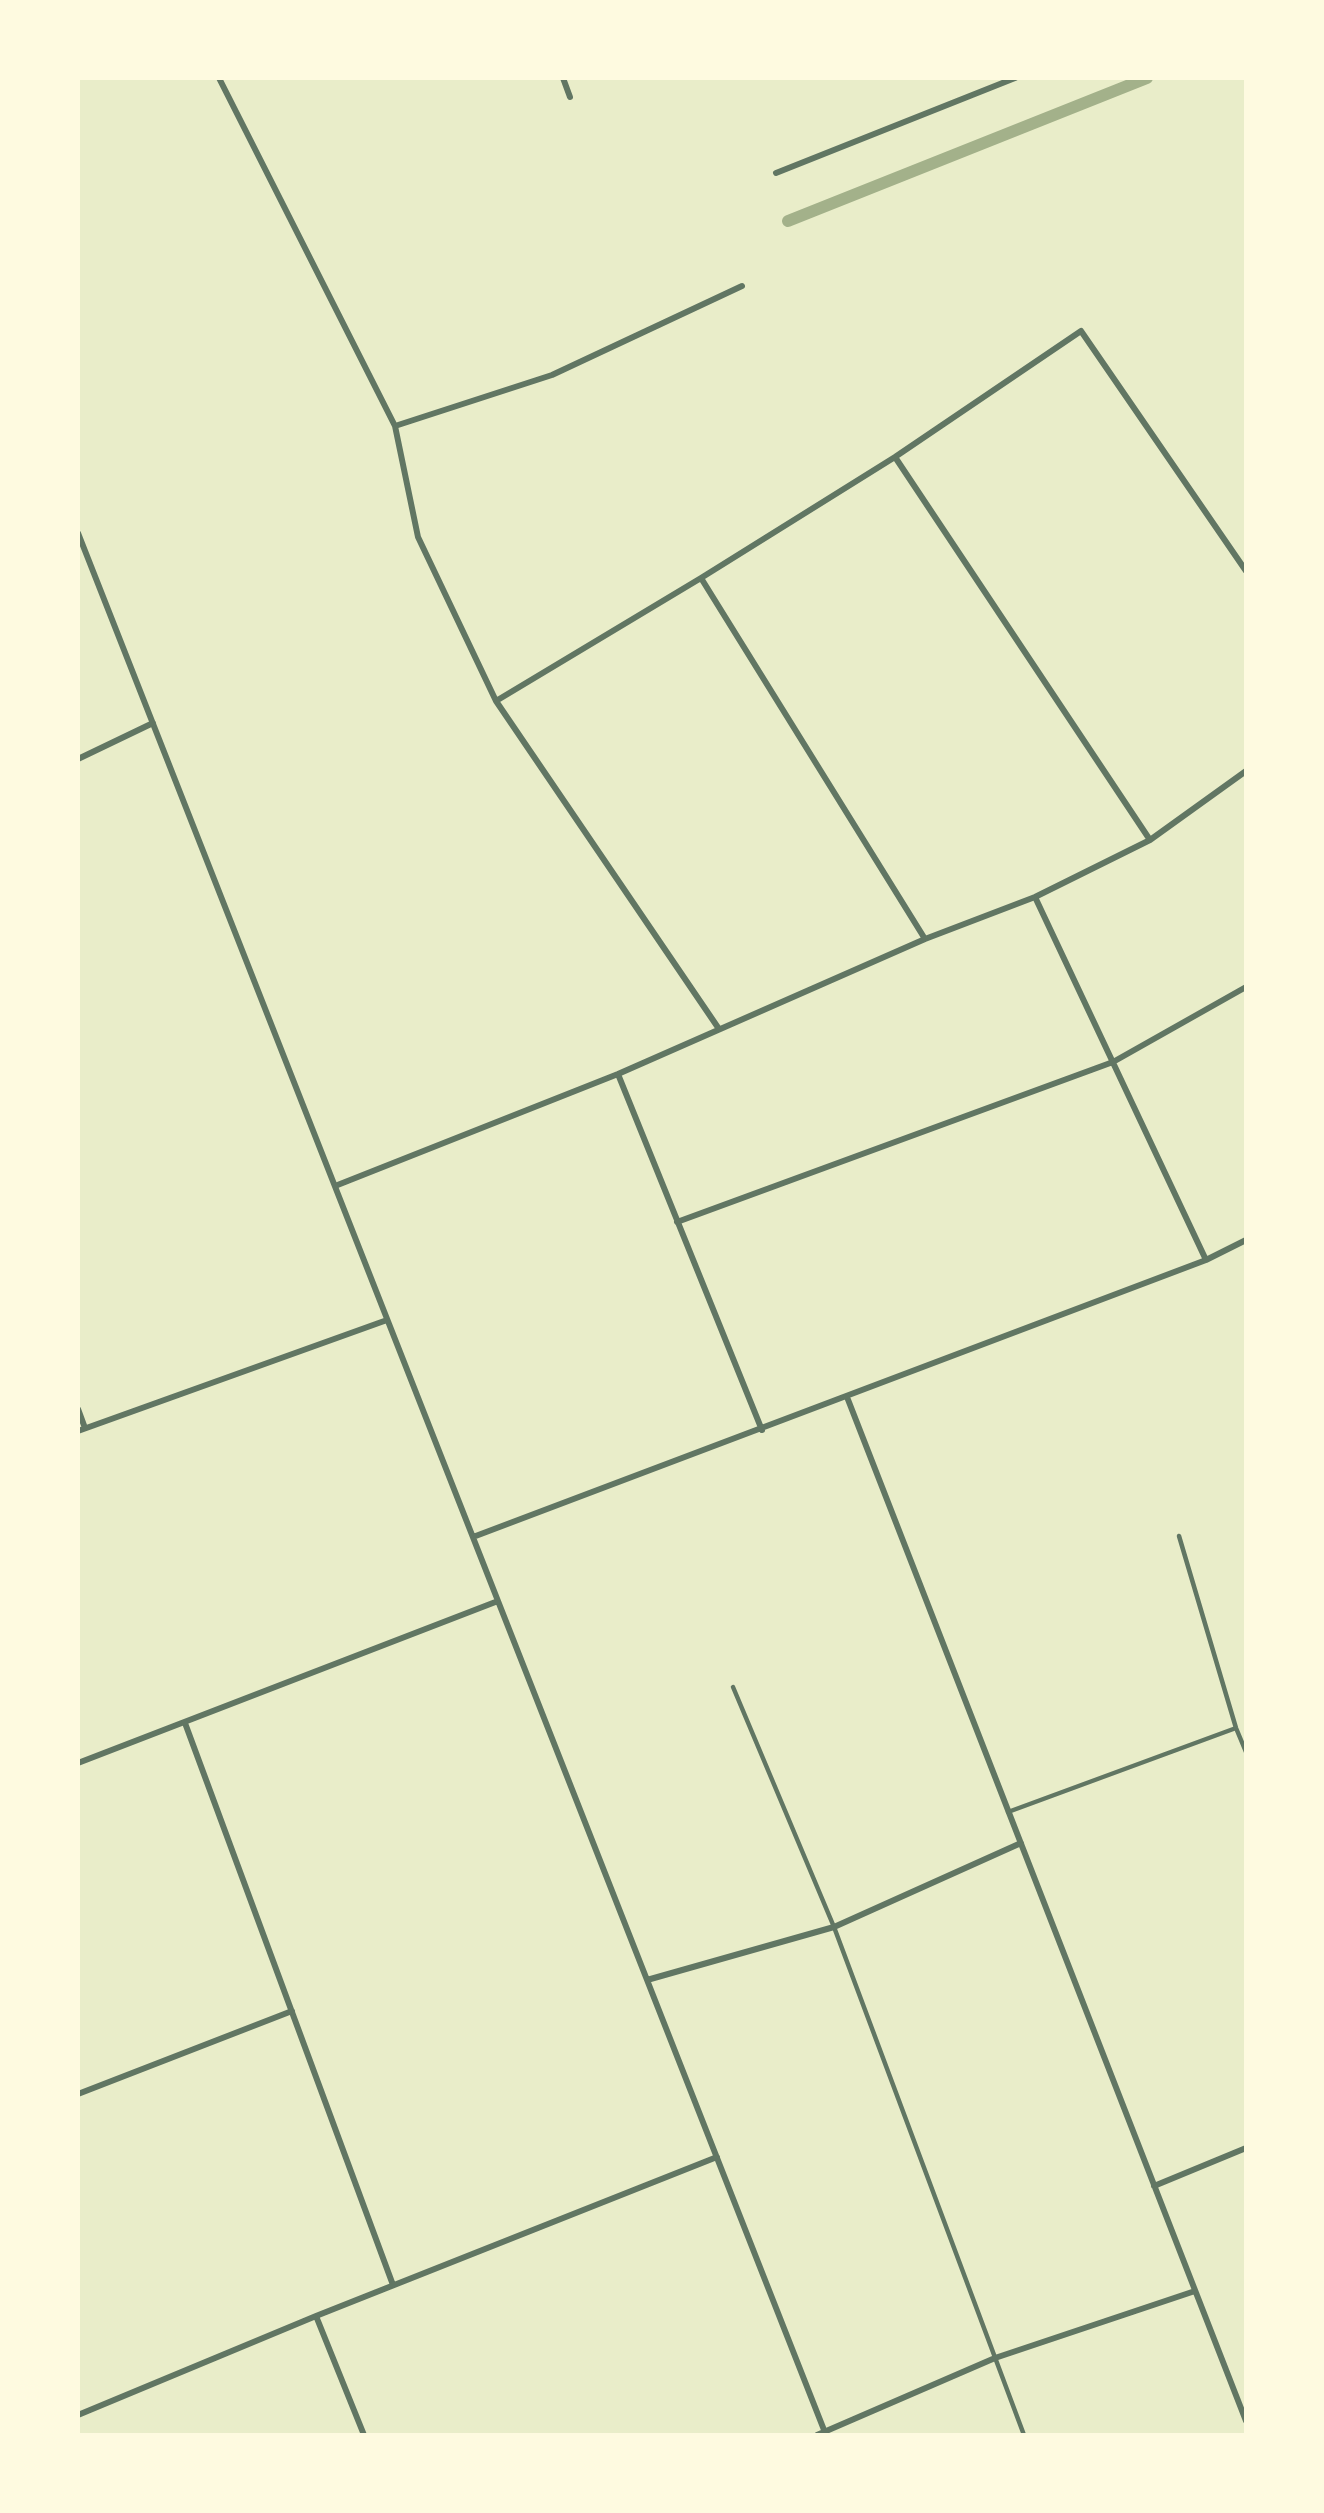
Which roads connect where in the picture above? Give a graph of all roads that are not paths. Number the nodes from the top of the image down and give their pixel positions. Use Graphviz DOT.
graph roads {
  1 [pos="219,78"];
  2 [pos="563,78"];
  3 [pos="1015,78"];
  4 [pos="570,97"];
  5 [pos="776,172"];
  6 [pos="742,286"];
  7 [pos="395,426"];
  8 [pos="895,457"];
  9 [pos="78,533"];
  10 [pos="1246,571"];
  11 [pos="701,578"];
  12 [pos="496,700"];
  13 [pos="153,723"];
  14 [pos="78,759"];
  15 [pos="1246,771"];
  16 [pos="1150,840"];
  17 [pos="1035,897"];
  18 [pos="925,939"];
  19 [pos="1246,987"];
  20 [pos="719,1029"];
  21 [pos="1113,1062"];
  22 [pos="618,1074"];
  23 [pos="335,1186"];
  24 [pos="678,1222"];
  25 [pos="1246,1240"];
  26 [pos="1206,1260"];
  27 [pos="387,1320"];
  28 [pos="847,1397"];
  29 [pos="78,1409"];
  30 [pos="85,1428"];
  31 [pos="762,1430"];
  32 [pos="78,1431"];
  33 [pos="1179,1536"];
  34 [pos="473,1538"];
  35 [pos="498,1601"];
  36 [pos="733,1688"];
  37 [pos="185,1723"];
  38 [pos="1236,1728"];
  39 [pos="1246,1752"];
  40 [pos="78,1763"];
  41 [pos="1008,1812"];
  42 [pos="1021,1843"];
  43 [pos="834,1927"];
  44 [pos="647,1980"];
  45 [pos="292,2011"];
  46 [pos="78,2094"];
  47 [pos="1246,2148"];
  48 [pos="717,2157"];
  49 [pos="1154,2186"];
  50 [pos="393,2285"];
  51 [pos="1195,2291"];
  52 [pos="316,2316"];
  53 [pos="995,2358"];
  54 [pos="78,2415"];
  55 [pos="1246,2421"];
  56 [pos="825,2433"];
  57 [pos="364,2435"];
  58 [pos="817,2435"];
  59 [pos="1024,2435"];
  1 -- 7 [label="street"];
  2 -- 4 [label="street"];
  3 -- 5 [label="street"];
  6 -- 7 [label="street"];
  7 -- 12 [label="street"];
  8 -- 10 [label="street"];
  8 -- 11 [label="street"];
  8 -- 16 [label="street"];
  9 -- 13 [label="street"];
  11 -- 12 [label="street"];
  11 -- 18 [label="street"];
  12 -- 20 [label="street"];
  13 -- 14 [label="street"];
  13 -- 23 [label="street"];
  15 -- 16 [label="street"];
  16 -- 17 [label="street"];
  17 -- 18 [label="street"];
  17 -- 21 [label="street"];
  18 -- 20 [label="street"];
  19 -- 21 [label="street"];
  20 -- 22 [label="street"];
  21 -- 24 [label="street"];
  21 -- 26 [label="street"];
  22 -- 23 [label="street"];
  22 -- 24 [label="street"];
  23 -- 27 [label="street"];
  24 -- 31 [label="street"];
  25 -- 26 [label="street"];
  26 -- 28 [label="street"];
  27 -- 30 [label="street"];
  27 -- 34 [label="street"];
  28 -- 31 [label="street"];
  28 -- 41 [label="street"];
  29 -- 30 [label="street"];
  30 -- 32 [label="street"];
  31 -- 34 [label="street"];
  33 -- 38 [label="lane"];
  34 -- 35 [label="street"];
  35 -- 37 [label="street"];
  35 -- 44 [label="street"];
  36 -- 43 [label="lane"];
  37 -- 40 [label="street"];
  37 -- 45 [label="street"];
  38 -- 39 [label="lane"];
  38 -- 41 [label="lane"];
  41 -- 42 [label="street"];
  42 -- 43 [label="street"];
  42 -- 49 [label="street"];
  43 -- 44 [label="street"];
  43 -- 53 [label="lane"];
  44 -- 48 [label="street"];
  45 -- 46 [label="street"];
  45 -- 50 [label="street"];
  47 -- 49 [label="street"];
  48 -- 50 [label="street"];
  48 -- 56 [label="street"];
  49 -- 51 [label="street"];
  50 -- 52 [label="street"];
  51 -- 53 [label="street"];
  51 -- 55 [label="street"];
  52 -- 54 [label="street"];
  52 -- 57 [label="street"];
  53 -- 56 [label="street"];
  53 -- 59 [label="lane"];
  56 -- 58 [label="street"];
}
